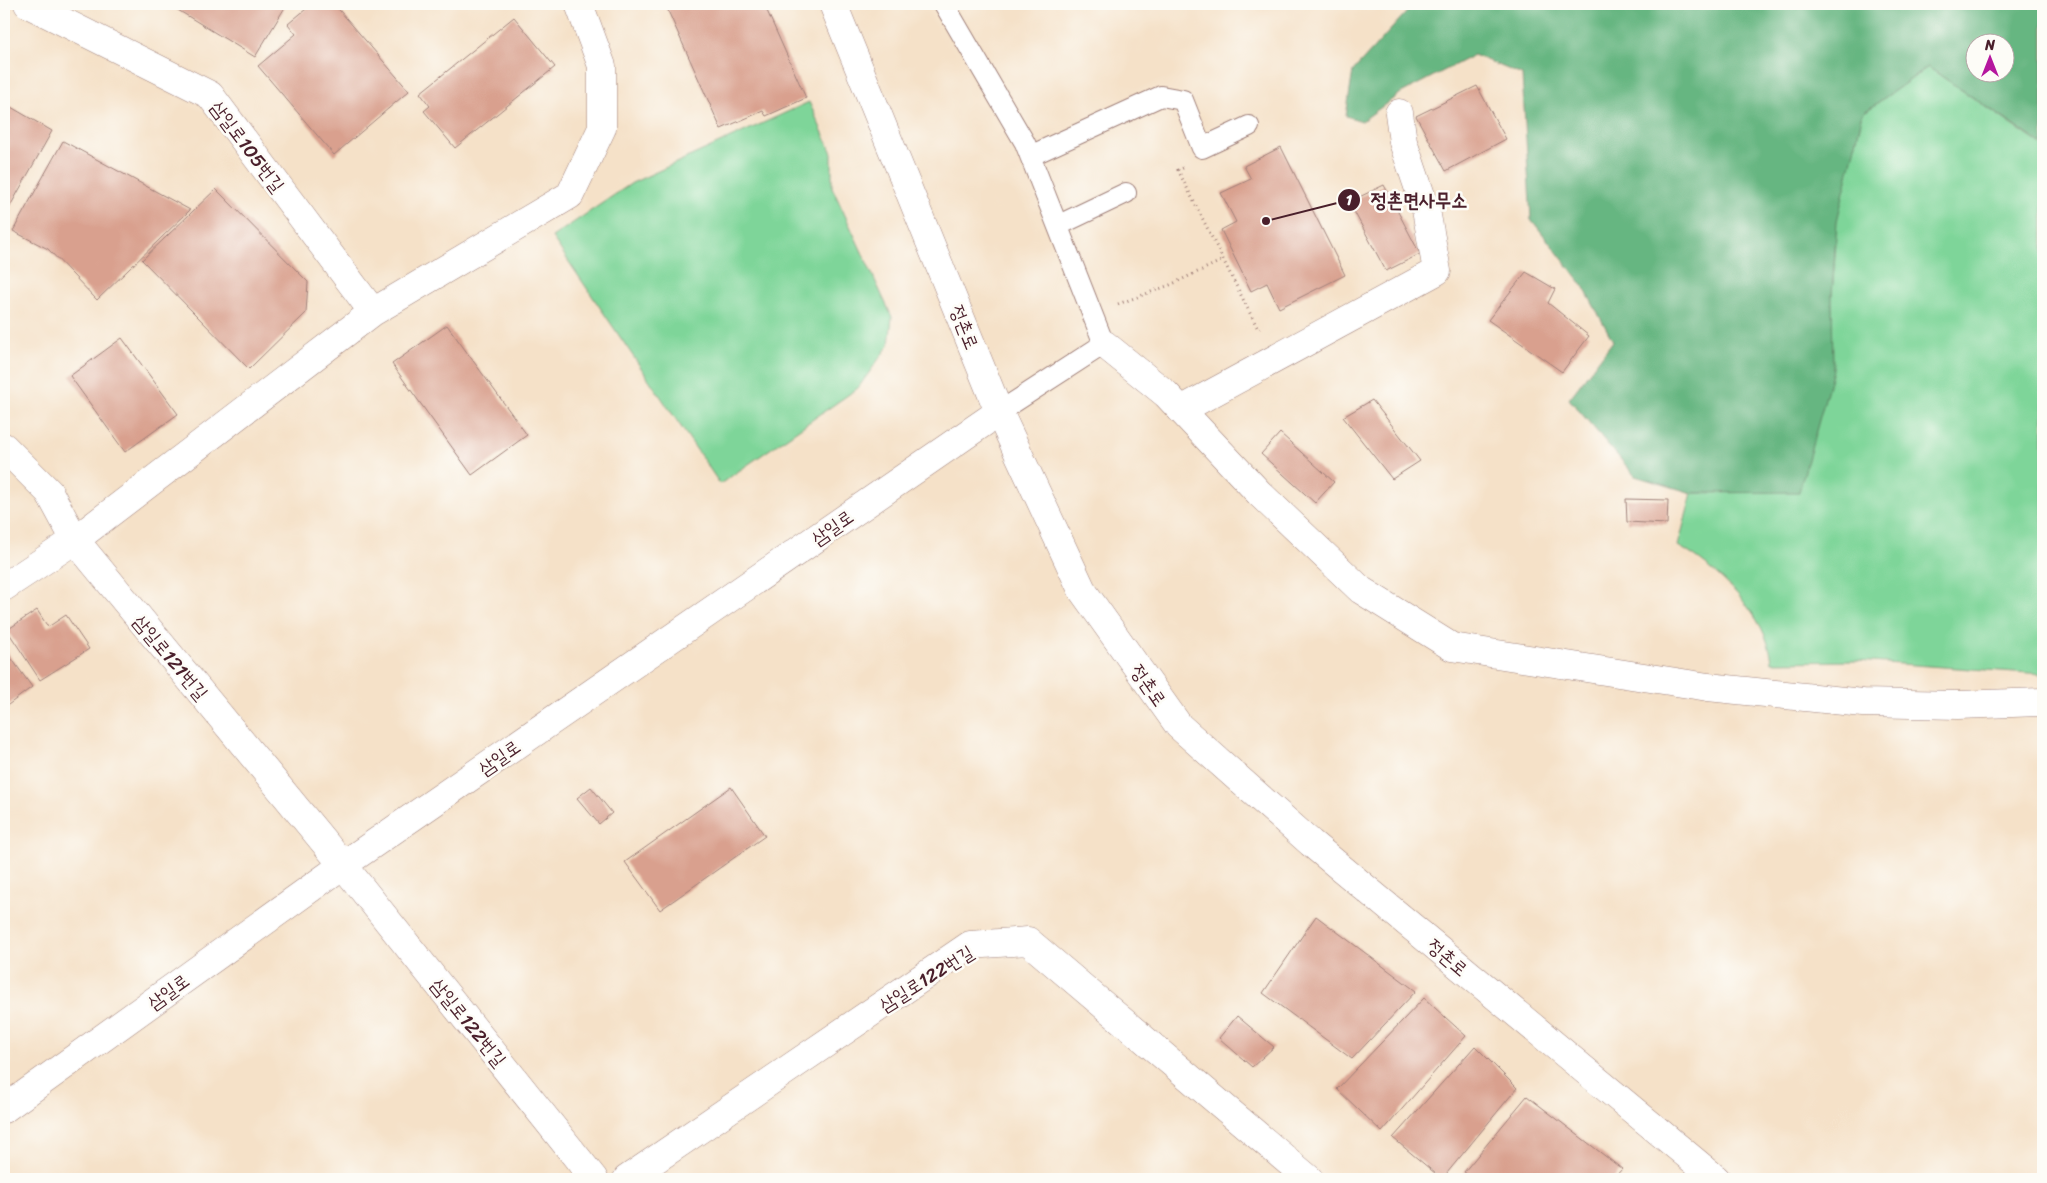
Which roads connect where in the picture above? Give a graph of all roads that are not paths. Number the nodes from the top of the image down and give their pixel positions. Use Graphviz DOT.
graph roads {
  1 [pos="28,4"];
  2 [pos="579,4"];
  3 [pos="833,4"];
  4 [pos="944,4"];
  5 [pos="1398,113"];
  6 [pos="1249,126"];
  7 [pos="1030,156"];
  8 [pos="1126,193"];
  9 [pos="1059,225"];
  10 [pos="373,312"];
  11 [pos="1104,344"];
  12 [pos="1181,410"];
  13 [pos="999,412"];
  14 [pos="4,446"];
  15 [pos="75,540"];
  16 [pos="4,587"];
  17 [pos="2043,702"];
  18 [pos="343,865"];
  19 [pos="4,1109"];
  20 [pos="594,1179"];
  21 [pos="627,1179"];
  22 [pos="1309,1179"];
  23 [pos="1716,1179"];
  1 -- 10 [label="street, 삼일로105번길"];
  2 -- 10 [label="street"];
  3 -- 13 [label="street, 정촌로"];
  4 -- 7 [label="lane"];
  5 -- 12 [label="street"];
  6 -- 7 [label="lane"];
  7 -- 9 [label="lane"];
  8 -- 9 [label="lane"];
  9 -- 11 [label="lane"];
  10 -- 15 [label="street"];
  11 -- 12 [label="street"];
  11 -- 13 [label="lane"];
  12 -- 17 [label="street"];
  13 -- 18 [label="street, 삼일로"];
  13 -- 23 [label="street, 정촌로"];
  14 -- 15 [label="street, 삼일로121번길"];
  15 -- 16 [label="street"];
  15 -- 18 [label="street, 삼일로121번길"];
  18 -- 19 [label="street, 삼일로"];
  18 -- 20 [label="street, 삼일로122번길"];
  21 -- 22 [label="street, 삼일로122번길"];
}
